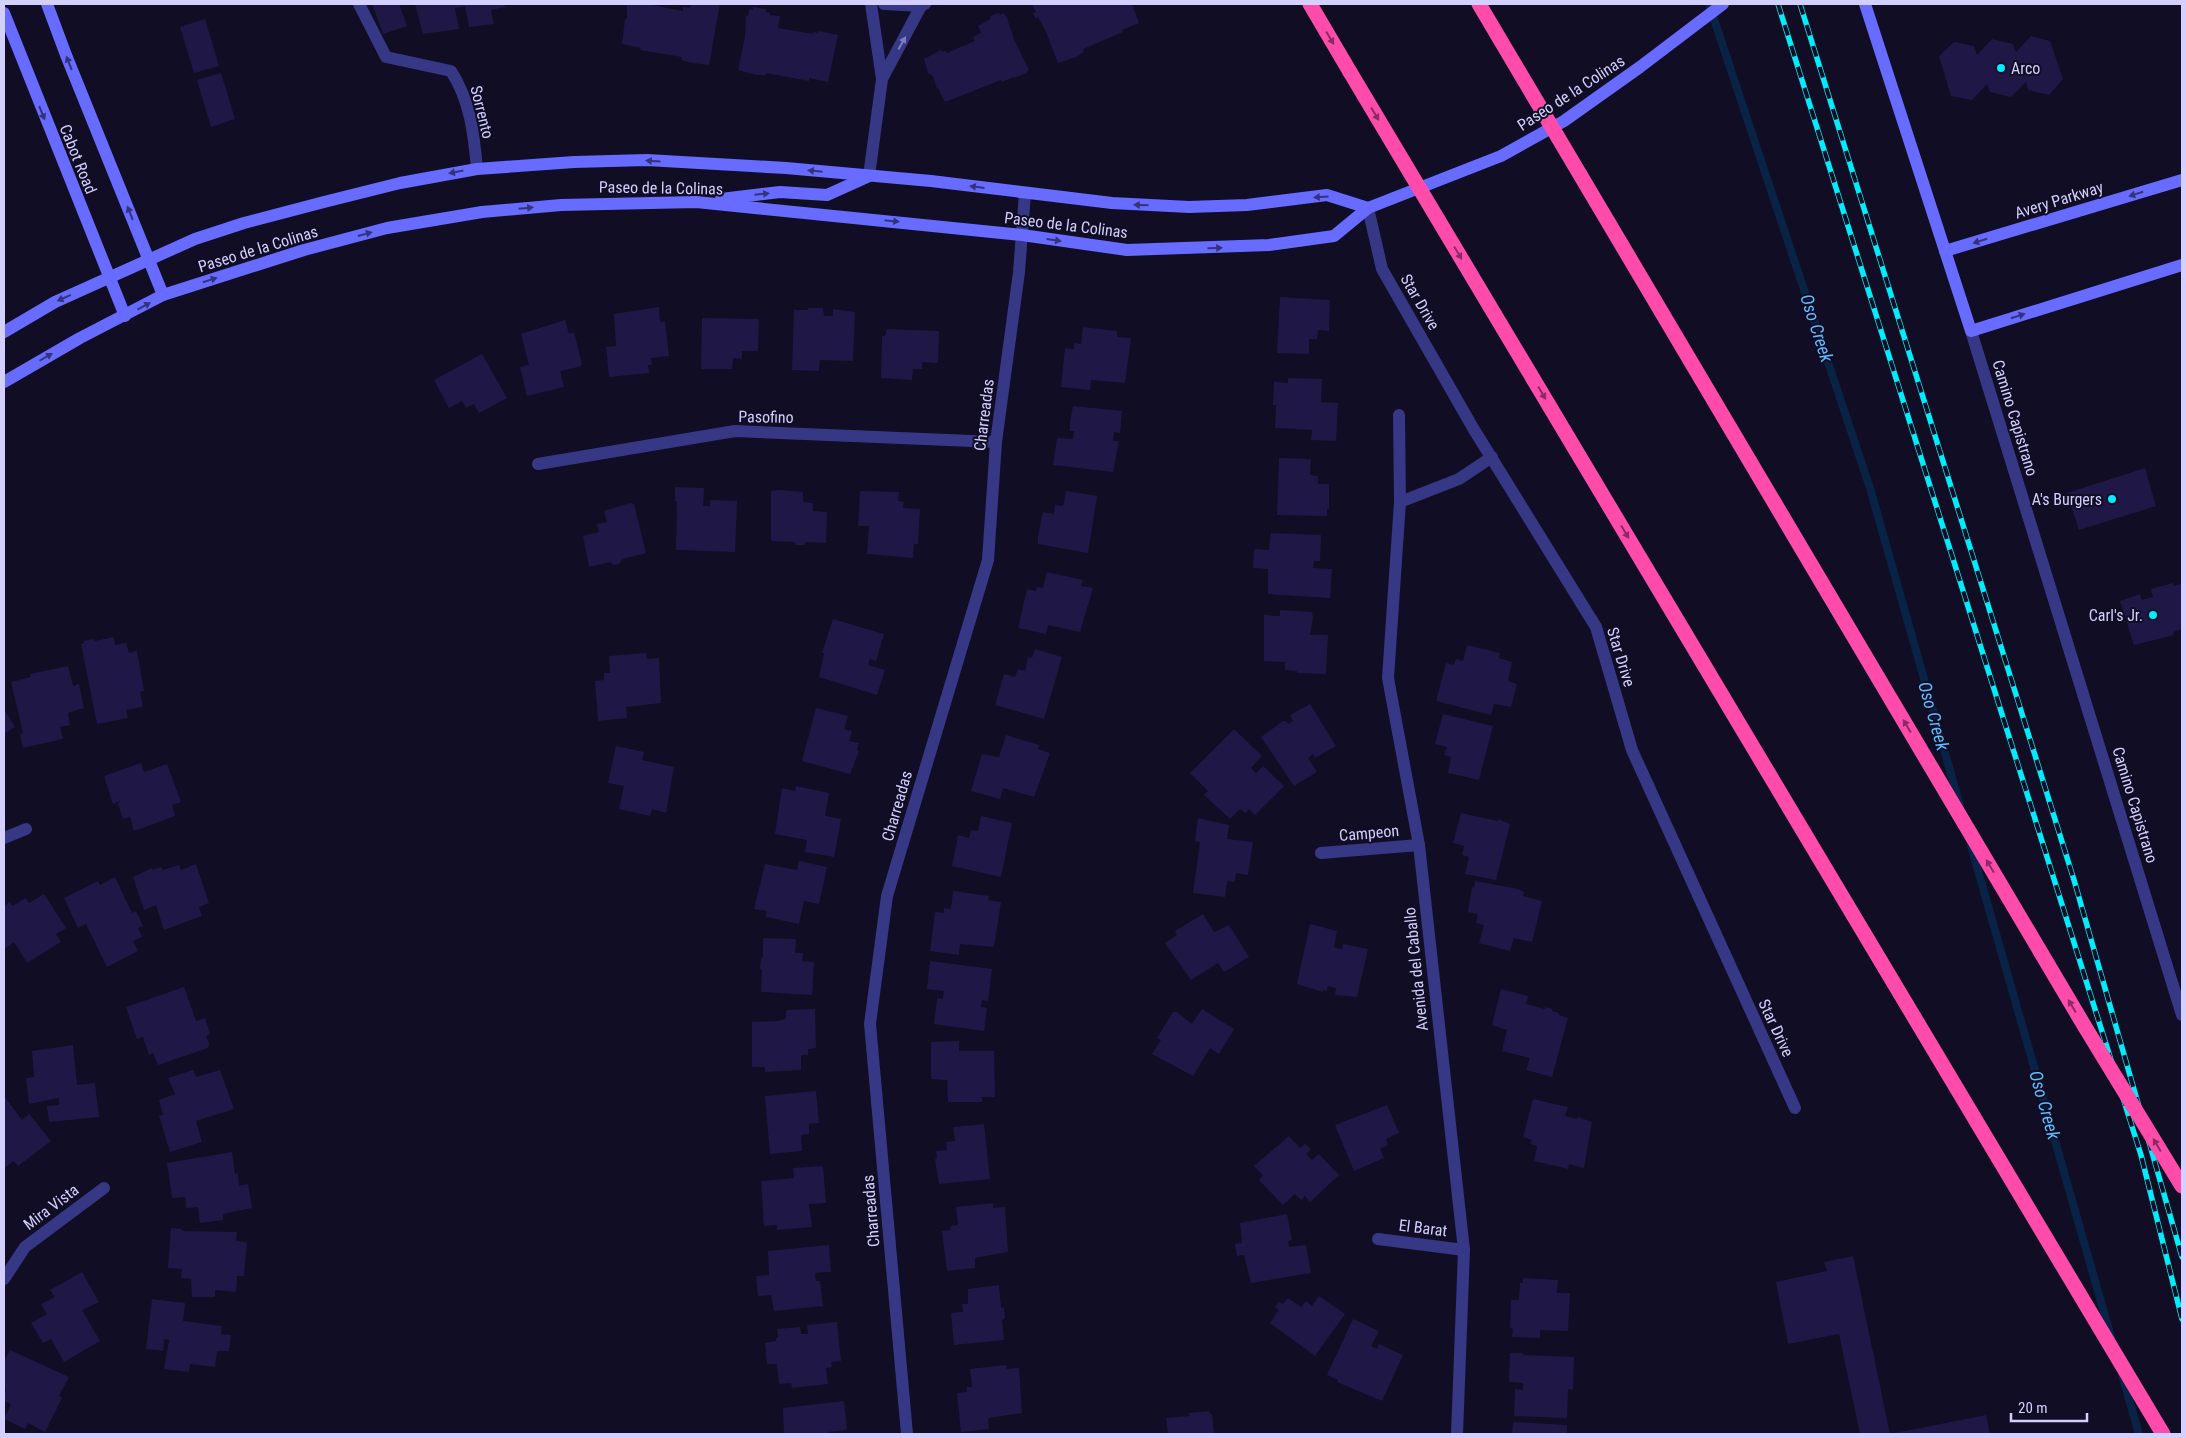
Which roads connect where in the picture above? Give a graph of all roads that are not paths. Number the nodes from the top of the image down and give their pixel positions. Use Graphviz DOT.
graph roads {
  1 [pos="47,4"];
  2 [pos="358,4"];
  3 [pos="871,4"];
  4 [pos="884,4"];
  5 [pos="1310,4"];
  6 [pos="1479,4"];
  7 [pos="1723,4"];
  8 [pos="1865,4"];
  9 [pos="923,5"];
  10 [pos="4,14"];
  11 [pos="882,79"];
  12 [pos="476,169"];
  13 [pos="869,176"];
  14 [pos="2182,180"];
  15 [pos="1025,193"];
  16 [pos="696,202"];
  17 [pos="1368,208"];
  18 [pos="1022,235"];
  19 [pos="1945,251"];
  20 [pos="149,259"];
  21 [pos="2182,265"];
  22 [pos="108,278"];
  23 [pos="163,295"];
  24 [pos="125,316"];
  25 [pos="1971,331"];
  26 [pos="4,332"];
  27 [pos="4,382"];
  28 [pos="1399,416"];
  29 [pos="996,442"];
  30 [pos="1492,457"];
  31 [pos="538,464"];
  32 [pos="1400,502"];
  33 [pos="26,829"];
  34 [pos="4,838"];
  35 [pos="1419,846"];
  36 [pos="1321,853"];
  37 [pos="2182,1015"];
  38 [pos="1795,1108"];
  39 [pos="2182,1186"];
  40 [pos="104,1188"];
  41 [pos="1378,1239"];
  42 [pos="1464,1250"];
  43 [pos="4,1279"];
  44 [pos="907,1434"];
  45 [pos="1457,1434"];
  46 [pos="2163,1434"];
  20 -- 1 [label="main road, Cabot Road, one-way"];
  2 -- 12 [label="street, Sorrento"];
  3 -- 11 [label="street"];
  4 -- 9 [label="street"];
  5 -- 46 [label="highway, one-way, bridge"];
  39 -- 6 [label="highway, one-way, bridge"];
  7 -- 17 [label="main road, Paseo de la Colinas"];
  8 -- 19 [label="main road, Camino Capistrano"];
  11 -- 9 [label="street, one-way"];
  10 -- 22 [label="main road, Cabot Road, one-way"];
  11 -- 13 [label="street"];
  13 -- 12 [label="main road, Paseo de la Colinas, one-way"];
  12 -- 20 [label="main road, Paseo de la Colinas, one-way"];
  15 -- 13 [label="main road, Paseo de la Colinas, one-way"];
  16 -- 13 [label="main road, one-way"];
  14 -- 19 [label="main road, Avery Parkway, one-way"];
  17 -- 15 [label="main road, Paseo de la Colinas, one-way"];
  15 -- 18 [label="street, Charreadas"];
  16 -- 18 [label="main road, Paseo de la Colinas, one-way"];
  23 -- 16 [label="main road, Paseo de la Colinas, one-way"];
  18 -- 17 [label="main road, Paseo de la Colinas, one-way"];
  17 -- 30 [label="street, Star Drive"];
  18 -- 29 [label="street, Charreadas"];
  19 -- 25 [label="main road, Camino Capistrano"];
  20 -- 22 [label="main road, Paseo de la Colinas"];
  20 -- 23 [label="main road, Cabot Road"];
  25 -- 21 [label="main road, one-way"];
  22 -- 24 [label="main road, Cabot Road"];
  22 -- 26 [label="main road, Paseo de la Colinas, one-way"];
  24 -- 23 [label="main road, Paseo de la Colinas, one-way"];
  27 -- 24 [label="main road, Paseo de la Colinas, one-way"];
  25 -- 37 [label="street, Camino Capistrano"];
  28 -- 32 [label="street, Avenida del Caballo"];
  29 -- 31 [label="street, Pasofino"];
  29 -- 44 [label="street, Charreadas"];
  30 -- 32 [label="street"];
  30 -- 38 [label="street, Star Drive"];
  32 -- 35 [label="street, Avenida del Caballo"];
  33 -- 34 [label="street"];
  35 -- 36 [label="street, Campeon"];
  35 -- 42 [label="street, Avenida del Caballo"];
  40 -- 43 [label="street, Mira Vista"];
  41 -- 42 [label="street, El Barat"];
  42 -- 45 [label="street, Avenida del Caballo"];
}
